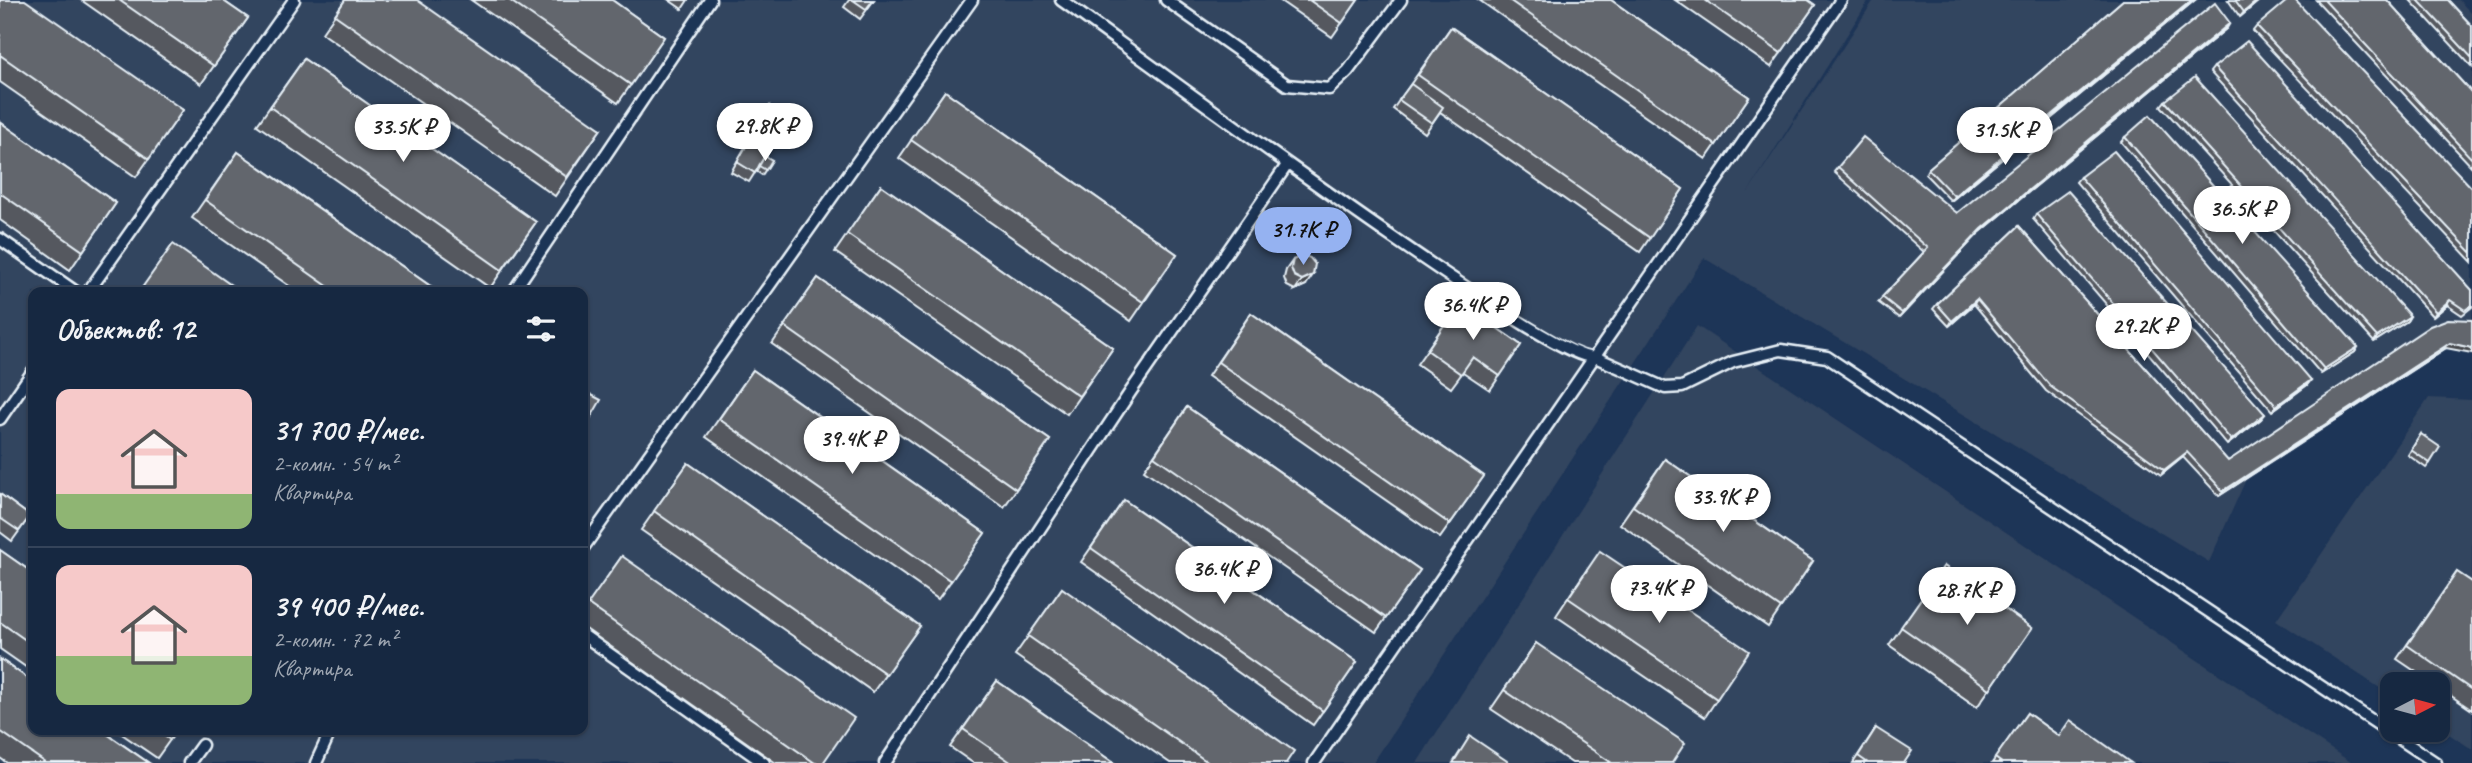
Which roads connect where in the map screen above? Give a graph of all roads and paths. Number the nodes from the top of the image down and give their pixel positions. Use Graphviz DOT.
graph roads {
  1 [pos="294,0"];
  2 [pos="710,0"];
  3 [pos="972,0"];
  4 [pos="1061,0"];
  5 [pos="1166,0"];
  6 [pos="1401,0"];
  7 [pos="1842,0"];
  8 [pos="1287,165"];
  9 [pos="0,239"];
  10 [pos="69,287"];
  11 [pos="92,287"];
  12 [pos="516,287"];
  13 [pos="1595,357"];
  14 [pos="28,379"];
  15 [pos="0,419"];
  16 [pos="588,541"];
  17 [pos="588,639"];
  18 [pos="329,735"];
  19 [pos="202,745"];
  20 [pos="189,763"];
  21 [pos="316,763"];
  22 [pos="764,763"];
  23 [pos="885,763"];
  24 [pos="1314,763"];
  25 [pos="2436,763"];
  1 -- 11 [label="lane"];
  2 -- 12 [label="lane"];
  3 -- 16 [label="lane"];
  4 -- 8 [label="lane"];
  5 -- 6 [label="lane"];
  7 -- 13 [label="lane"];
  8 -- 13 [label="lane"];
  8 -- 23 [label="lane"];
  9 -- 10 [label="lane"];
  13 -- 24 [label="lane"];
  13 -- 25 [label="lane"];
  14 -- 15 [label="lane"];
  17 -- 22 [label="lane"];
  18 -- 21 [label="lane"];
  19 -- 20 [label="lane"];
}
